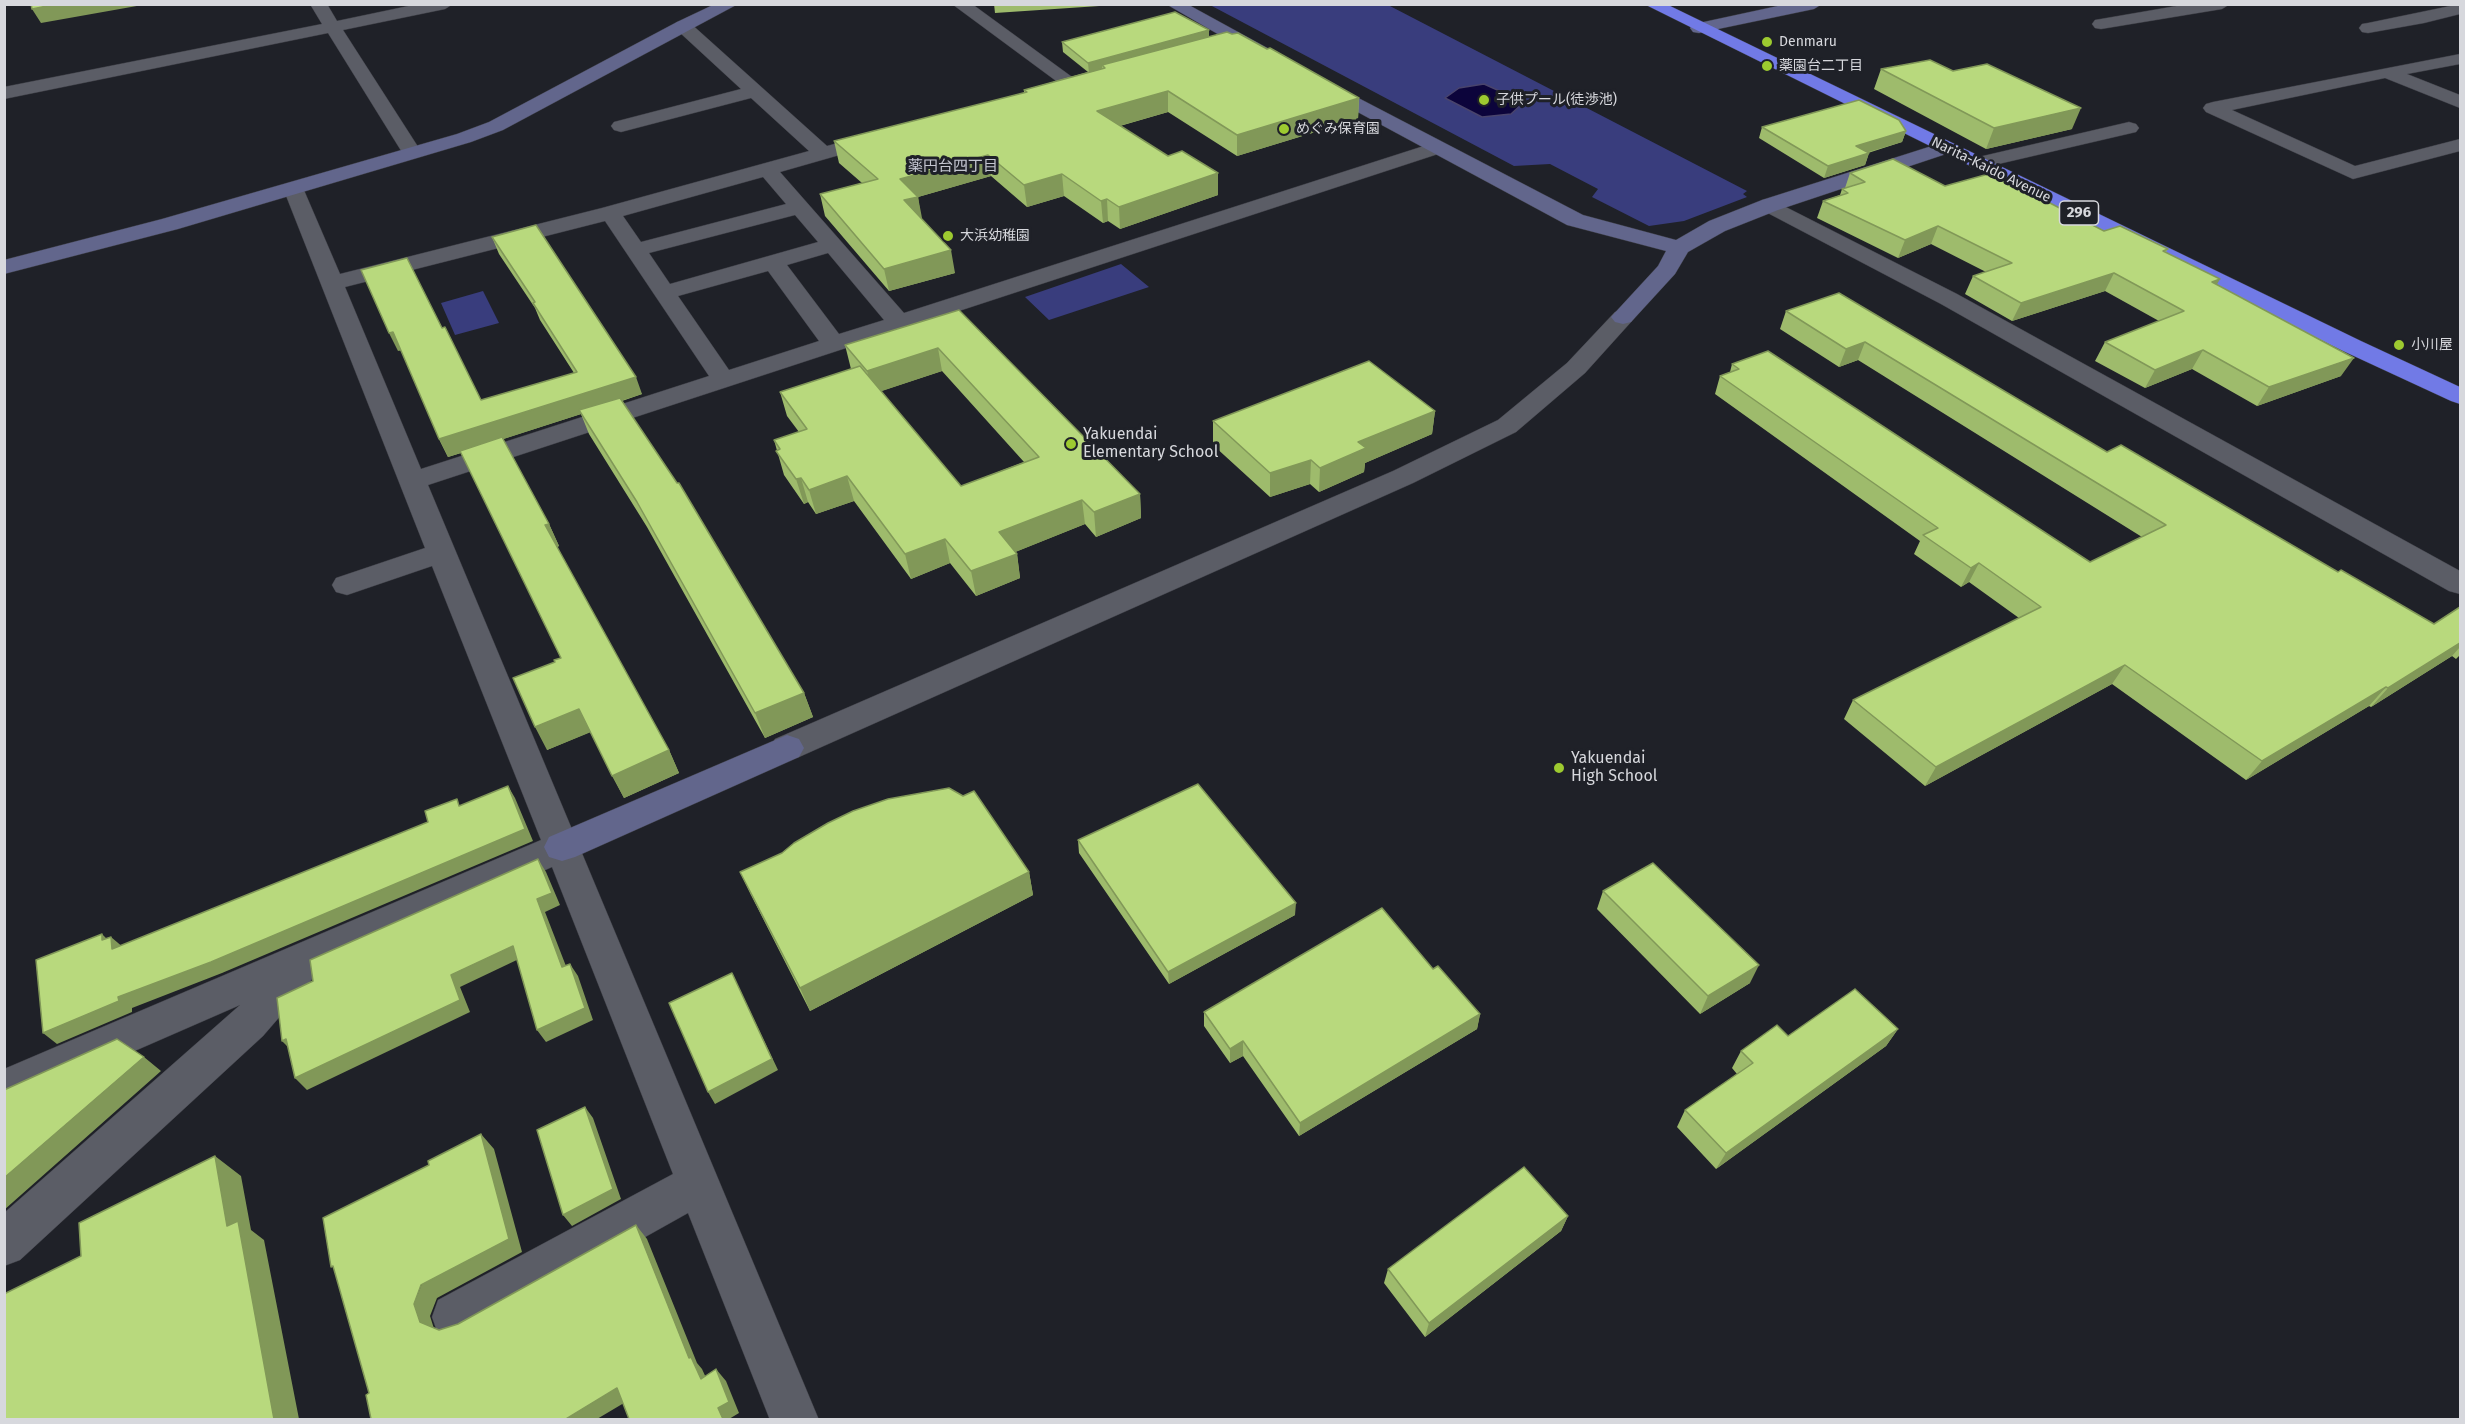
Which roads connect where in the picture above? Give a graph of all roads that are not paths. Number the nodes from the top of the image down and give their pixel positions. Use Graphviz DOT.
graph roads {
  1 [pos="318,4"];
  2 [pos="445,4"];
  3 [pos="730,4"];
  4 [pos="960,4"];
  5 [pos="1174,4"];
  6 [pos="1652,4"];
  7 [pos="1814,4"];
  8 [pos="2222,4"];
  9 [pos="2460,9"];
  10 [pos="2101,24"];
  11 [pos="683,26"];
  12 [pos="332,27"];
  13 [pos="1699,28"];
  14 [pos="2368,28"];
  15 [pos="1239,40"];
  16 [pos="1216,46"];
  17 [pos="2460,59"];
  18 [pos="1281,62"];
  19 [pos="2387,72"];
  20 [pos="1301,74"];
  21 [pos="755,91"];
  22 [pos="1052,91"];
  23 [pos="4,93"];
  24 [pos="2460,102"];
  25 [pos="621,126"];
  26 [pos="2128,128"];
  27 [pos="891,135"];
  28 [pos="2460,145"];
  29 [pos="1945,147"];
  30 [pos="1437,148"];
  31 [pos="412,153"];
  32 [pos="823,153"];
  33 [pos="1977,163"];
  34 [pos="767,169"];
  35 [pos="293,188"];
  36 [pos="1770,205"];
  37 [pos="800,207"];
  38 [pos="610,213"];
  39 [pos="833,245"];
  40 [pos="1679,248"];
  41 [pos="635,250"];
  42 [pos="773,262"];
  43 [pos="4,267"];
  44 [pos="332,283"];
  45 [pos="664,293"];
  46 [pos="899,322"];
  47 [pos="833,343"];
  48 [pos="723,379"];
  49 [pos="2460,396"];
  50 [pos="413,481"];
  51 [pos="442,552"];
  52 [pos="347,585"];
  53 [pos="2460,585"];
  54 [pos="562,847"];
  55 [pos="314,953"];
  56 [pos="4,1089"];
  57 [pos="699,1183"];
  58 [pos="4,1244"];
  59 [pos="455,1317"];
  60 [pos="795,1419"];
  1 -- 12 [label="street"];
  2 -- 12 [label="street"];
  3 -- 11 [label="street"];
  4 -- 22 [label="street"];
  5 -- 15 [label="street"];
  6 -- 13 [label="highway, Narita-Kaido Avenue / 296"];
  7 -- 13 [label="street"];
  8 -- 10 [label="street"];
  9 -- 14 [label="street"];
  11 -- 21 [label="street"];
  11 -- 31 [label="street"];
  12 -- 23 [label="street"];
  12 -- 31 [label="street"];
  13 -- 29 [label="highway, Narita-Kaido Avenue / 296"];
  15 -- 16 [label="street"];
  15 -- 18 [label="street"];
  17 -- 19 [label="street"];
  19 -- 24 [label="street"];
  19 -- 28 [label="street"];
  20 -- 30 [label="street"];
  21 -- 25 [label="street"];
  21 -- 32 [label="street"];
  26 -- 33 [label="street"];
  27 -- 32 [label="street"];
  29 -- 33 [label="highway, Narita-Kaido Avenue / 296"];
  29 -- 36 [label="street"];
  30 -- 40 [label="street"];
  30 -- 46 [label="street"];
  31 -- 35 [label="street"];
  32 -- 34 [label="street"];
  33 -- 49 [label="highway, Narita-Kaido Avenue / 296"];
  34 -- 37 [label="street"];
  34 -- 38 [label="street"];
  35 -- 43 [label="street"];
  35 -- 44 [label="street"];
  36 -- 40 [label="street"];
  36 -- 53 [label="street"];
  37 -- 39 [label="street"];
  37 -- 41 [label="street"];
  38 -- 41 [label="street"];
  38 -- 44 [label="street"];
  39 -- 42 [label="street"];
  39 -- 46 [label="street"];
  40 -- 54 [label="street"];
  41 -- 45 [label="street"];
  42 -- 45 [label="street"];
  42 -- 47 [label="street"];
  44 -- 50 [label="street"];
  45 -- 48 [label="street"];
  46 -- 47 [label="street"];
  47 -- 48 [label="street"];
  48 -- 50 [label="street"];
  50 -- 51 [label="street"];
  51 -- 52 [label="street"];
  51 -- 54 [label="street"];
  54 -- 55 [label="street"];
  54 -- 57 [label="street"];
  55 -- 56 [label="street"];
  55 -- 58 [label="street"];
  57 -- 59 [label="street"];
  57 -- 60 [label="street"];
}
